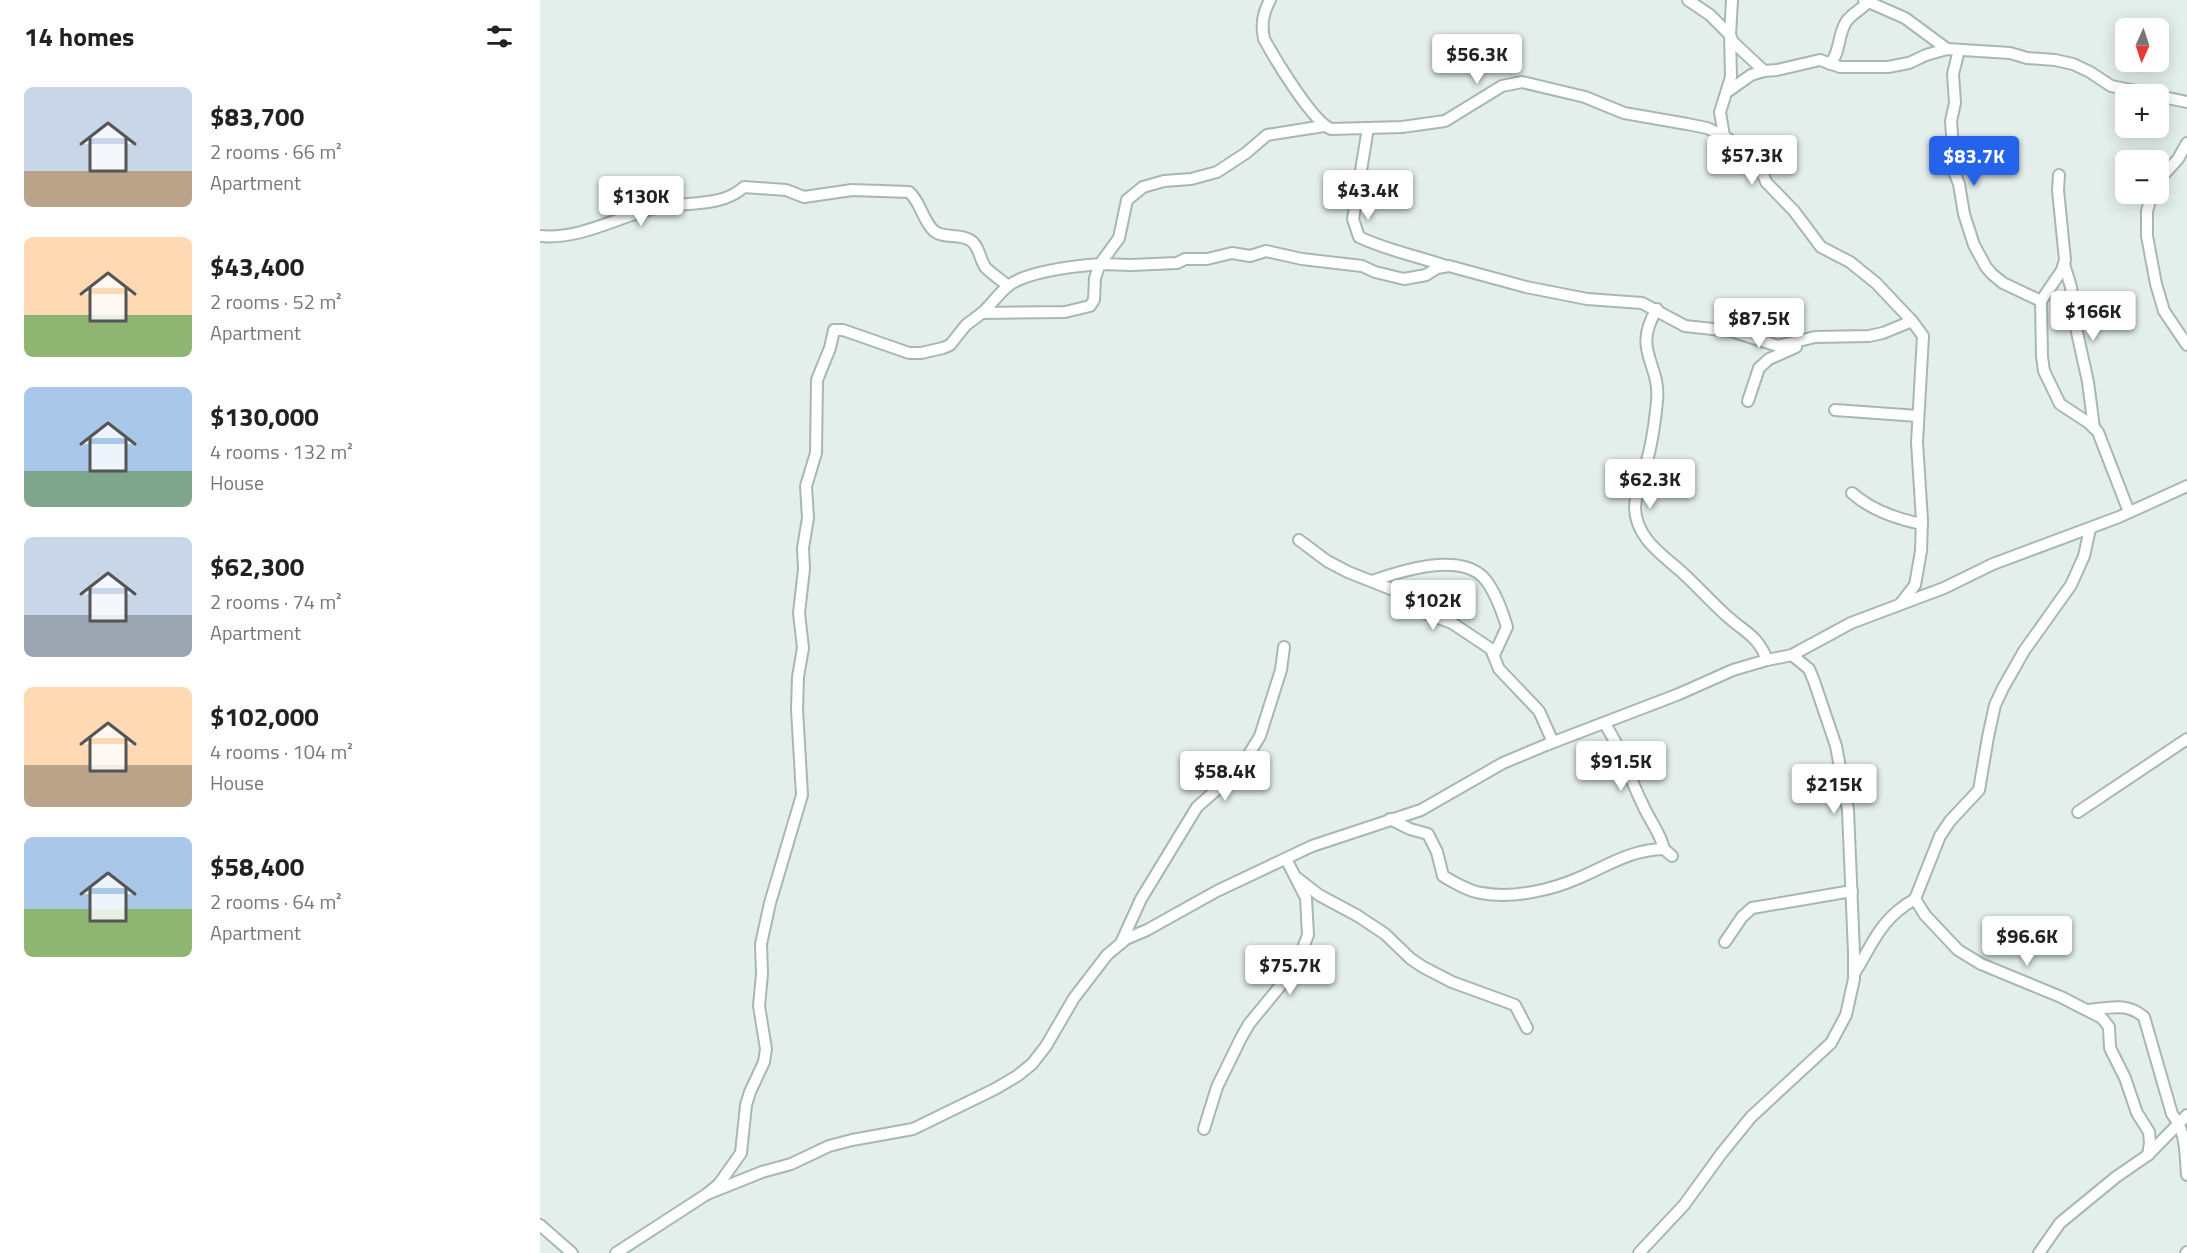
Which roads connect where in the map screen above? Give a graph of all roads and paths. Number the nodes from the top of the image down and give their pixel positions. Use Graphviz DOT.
graph roads {
  1 [pos="1270,0"];
  2 [pos="1688,0"];
  3 [pos="1732,0"];
  4 [pos="1866,1"];
  5 [pos="1730,35"];
  6 [pos="1953,49"];
  7 [pos="1830,64"];
  8 [pos="1764,71"];
  9 [pos="2115,87"];
  10 [pos="1727,92"];
  11 [pos="2169,98"];
  12 [pos="2187,102"];
  13 [pos="1324,126"];
  14 [pos="1368,128"];
  15 [pos="1724,136"];
  16 [pos="2187,142"];
  17 [pos="2169,169"];
  18 [pos="2059,176"];
  19 [pos="2148,204"];
  20 [pos="540,236"];
  21 [pos="1100,264"];
  22 [pos="2064,264"];
  23 [pos="1446,266"];
  24 [pos="1008,286"];
  25 [pos="2041,301"];
  26 [pos="1657,309"];
  27 [pos="982,314"];
  28 [pos="1912,321"];
  29 [pos="1815,337"];
  30 [pos="2187,345"];
  31 [pos="1748,401"];
  32 [pos="1835,410"];
  33 [pos="1918,416"];
  34 [pos="2094,428"];
  35 [pos="2187,486"];
  36 [pos="1852,493"];
  37 [pos="2129,512"];
  38 [pos="1922,524"];
  39 [pos="2090,529"];
  40 [pos="1299,540"];
  41 [pos="1372,581"];
  42 [pos="1901,603"];
  43 [pos="1284,647"];
  44 [pos="1494,655"];
  45 [pos="1792,655"];
  46 [pos="1767,660"];
  47 [pos="1604,723"];
  48 [pos="2187,739"];
  49 [pos="1553,742"];
  50 [pos="2078,812"];
  51 [pos="1390,819"];
  52 [pos="1286,859"];
  53 [pos="1296,878"];
  54 [pos="1852,891"];
  55 [pos="1915,899"];
  56 [pos="1725,942"];
  57 [pos="1121,944"];
  58 [pos="1854,975"];
  59 [pos="2088,1010"];
  60 [pos="1527,1028"];
  61 [pos="2182,1118"];
  62 [pos="1204,1129"];
  63 [pos="2148,1155"];
  64 [pos="2187,1175"];
  65 [pos="707,1194"];
  66 [pos="540,1225"];
  67 [pos="572,1253"];
  68 [pos="616,1253"];
  69 [pos="1639,1253"];
  70 [pos="2039,1253"];
  1 -- 13 [label="street"];
  2 -- 5 [label="street"];
  3 -- 5 [label="street"];
  4 -- 6 [label="street"];
  4 -- 7 [label="street"];
  5 -- 8 [label="street"];
  5 -- 10 [label="street"];
  6 -- 7 [label="street"];
  6 -- 9 [label="street"];
  6 -- 25 [label="street"];
  7 -- 8 [label="street"];
  8 -- 10 [label="street"];
  10 -- 15 [label="street"];
  11 -- 12 [label="street"];
  13 -- 14 [label="street"];
  13 -- 21 [label="street"];
  14 -- 15 [label="street"];
  14 -- 23 [label="street"];
  15 -- 28 [label="street"];
  16 -- 17 [label="street"];
  18 -- 22 [label="street"];
  19 -- 30 [label="street"];
  20 -- 24 [label="street"];
  21 -- 23 [label="street"];
  21 -- 24 [label="street"];
  21 -- 27 [label="street"];
  22 -- 25 [label="street"];
  22 -- 34 [label="street"];
  23 -- 26 [label="street"];
  24 -- 27 [label="street"];
  25 -- 34 [label="street"];
  26 -- 29 [label="street"];
  26 -- 46 [label="street"];
  27 -- 65 [label="street"];
  28 -- 29 [label="street"];
  28 -- 33 [label="street"];
  29 -- 31 [label="street"];
  32 -- 33 [label="street"];
  33 -- 38 [label="street"];
  34 -- 37 [label="street"];
  35 -- 37 [label="street"];
  36 -- 38 [label="street"];
  37 -- 39 [label="street"];
  38 -- 42 [label="street"];
  39 -- 42 [label="street"];
  39 -- 55 [label="street"];
  40 -- 41 [label="street"];
  41 -- 44 [label="street"];
  41 -- 44 [label="street"];
  42 -- 45 [label="street"];
  43 -- 57 [label="street"];
  44 -- 49 [label="street"];
  45 -- 46 [label="street"];
  45 -- 54 [label="street"];
  46 -- 47 [label="street"];
  47 -- 49 [label="street"];
  47 -- 51 [label="street"];
  48 -- 50 [label="street"];
  49 -- 51 [label="street"];
  51 -- 52 [label="street"];
  52 -- 53 [label="street"];
  52 -- 57 [label="street"];
  53 -- 60 [label="street"];
  53 -- 62 [label="street"];
  54 -- 56 [label="street"];
  54 -- 58 [label="street"];
  55 -- 58 [label="street"];
  55 -- 59 [label="street"];
  57 -- 65 [label="street"];
  58 -- 69 [label="street"];
  59 -- 61 [label="street"];
  59 -- 63 [label="street"];
  61 -- 63 [label="street"];
  61 -- 64 [label="street"];
  63 -- 70 [label="street"];
  65 -- 68 [label="street"];
  66 -- 67 [label="street"];
}
